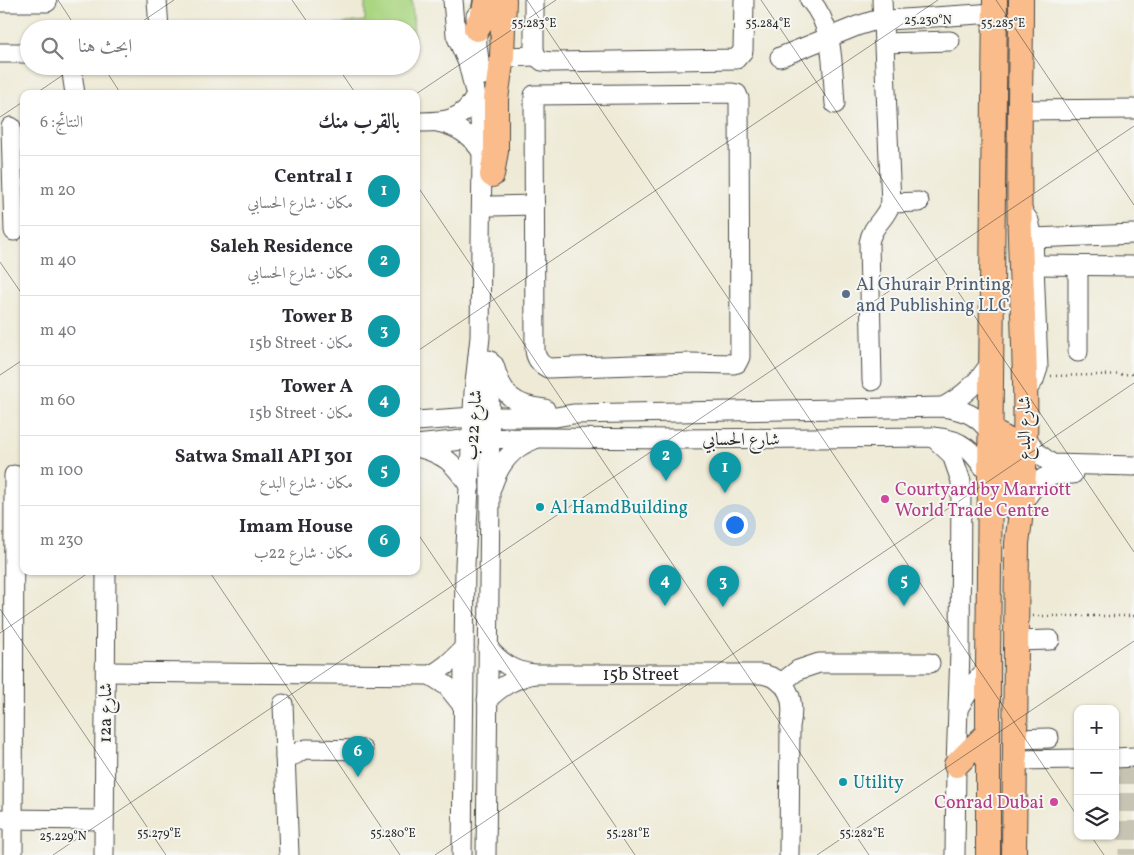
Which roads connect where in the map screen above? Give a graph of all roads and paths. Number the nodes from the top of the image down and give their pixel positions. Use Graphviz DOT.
graph roads {
  1 [pos="157,0"];
  2 [pos="453,0"];
  3 [pos="476,0"];
  4 [pos="487,0"];
  5 [pos="504,0"];
  6 [pos="534,0"];
  7 [pos="744,0"];
  8 [pos="810,0"];
  9 [pos="882,0"];
  10 [pos="0,2"];
  11 [pos="47,2"];
  12 [pos="1024,4"];
  13 [pos="995,6"];
  14 [pos="158,20"];
  15 [pos="883,20"];
  16 [pos="477,28"];
  17 [pos="829,37"];
  18 [pos="950,41"];
  19 [pos="884,43"];
  20 [pos="0,53"];
  21 [pos="20,53"];
  22 [pos="536,56"];
  23 [pos="502,57"];
  24 [pos="780,57"];
  25 [pos="72,75"];
  26 [pos="74,90"];
  27 [pos="476,96"];
  28 [pos="835,104"];
  29 [pos="1134,109"];
  30 [pos="1020,110"];
  31 [pos="420,122"];
  32 [pos="437,122"];
  33 [pos="12,127"];
  34 [pos="482,152"];
  35 [pos="487,178"];
  36 [pos="918,202"];
  37 [pos="891,203"];
  38 [pos="491,206"];
  39 [pos="535,206"];
  40 [pos="1019,207"];
  41 [pos="14,230"];
  42 [pos="1134,234"];
  43 [pos="1033,238"];
  44 [pos="1034,265"];
  45 [pos="1078,266"];
  46 [pos="1134,266"];
  47 [pos="489,346"];
  48 [pos="1078,352"];
  49 [pos="991,362"];
  50 [pos="1134,374"];
  51 [pos="872,381"];
  52 [pos="1030,384"];
  53 [pos="943,407"];
  54 [pos="573,414"];
  55 [pos="481,417"];
  56 [pos="420,421"];
  57 [pos="990,433"];
  58 [pos="1024,433"];
  59 [pos="933,437"];
  60 [pos="542,438"];
  61 [pos="480,439"];
  62 [pos="420,446"];
  63 [pos="420,447"];
  64 [pos="1134,466"];
  65 [pos="1134,473"];
  66 [pos="12,475"];
  67 [pos="990,476"];
  68 [pos="470,487"];
  69 [pos="490,497"];
  70 [pos="1023,502"];
  71 [pos="1018,543"];
  72 [pos="106,575"];
  73 [pos="1018,616"];
  74 [pos="1134,616"];
  75 [pos="1050,640"];
  76 [pos="1017,641"];
  77 [pos="464,648"];
  78 [pos="488,648"];
  79 [pos="930,663"];
  80 [pos="988,668"];
  81 [pos="106,672"];
  82 [pos="430,674"];
  83 [pos="533,674"];
  84 [pos="750,675"];
  85 [pos="781,683"];
  86 [pos="488,700"];
  87 [pos="283,704"];
  88 [pos="464,706"];
  89 [pos="958,708"];
  90 [pos="790,727"];
  91 [pos="988,733"];
  92 [pos="1049,738"];
  93 [pos="1015,749"];
  94 [pos="363,750"];
  95 [pos="285,757"];
  96 [pos="1074,758"];
  97 [pos="956,765"];
  98 [pos="7,819"];
  99 [pos="104,820"];
  100 [pos="13,855"];
  101 [pos="104,855"];
  102 [pos="289,855"];
  103 [pos="462,855"];
  104 [pos="486,855"];
  105 [pos="789,855"];
  106 [pos="955,855"];
  107 [pos="988,855"];
  108 [pos="1014,855"];
  1 -- 14 [label="street"];
  2 -- 27 [label="street, شارع 22ب"];
  3 -- 16 [label="street, شارع 22ب"];
  4 -- 16 [label="highway"];
  5 -- 23 [label="main road"];
  6 -- 22 [label="street"];
  7 -- 22 [label="street"];
  8 -- 17 [label="street"];
  9 -- 15 [label="street"];
  10 -- 11 [label="street"];
  12 -- 30 [label="main road, شارع البدع"];
  13 -- 15 [label="street"];
  13 -- 49 [label="main road, شارع البدع"];
  15 -- 17 [label="street"];
  15 -- 19 [label="street"];
  16 -- 35 [label="street, شارع 22ب"];
  17 -- 24 [label="street"];
  17 -- 28 [label="street"];
  18 -- 19 [label="street"];
  19 -- 37 [label="street"];
  20 -- 21 [label="street"];
  22 -- 23 [label="street"];
  23 -- 35 [label="main road"];
  25 -- 26 [label="street"];
  27 -- 32 [label="street"];
  27 -- 34 [label="street, شارع 22ب"];
  29 -- 30 [label="street"];
  30 -- 40 [label="main road, شارع البدع"];
  31 -- 32 [label="street"];
  32 -- 34 [label="street"];
  33 -- 41 [label="street"];
  34 -- 35 [label="street, شارع 22ب"];
  35 -- 38 [label="street, شارع 22ب"];
  35 -- 55 [label="street, شارع 22ب"];
  36 -- 37 [label="street"];
  37 -- 51 [label="street"];
  38 -- 39 [label="street"];
  38 -- 47 [label="street, شارع 22ب"];
  39 -- 39 [label="street"];
  40 -- 43 [label="street"];
  40 -- 52 [label="main road, شارع البدع"];
  42 -- 43 [label="street"];
  43 -- 44 [label="street"];
  44 -- 45 [label="street"];
  44 -- 52 [label="street"];
  45 -- 46 [label="street"];
  45 -- 48 [label="street"];
  47 -- 54 [label="street"];
  47 -- 55 [label="street, شارع 22ب"];
  49 -- 53 [label="street"];
  49 -- 57 [label="main road, شارع البدع"];
  50 -- 52 [label="path"];
  52 -- 58 [label="main road, شارع البدع"];
  53 -- 54 [label="street, شارع الحسابي"];
  53 -- 57 [label="street, شارع الحسابي"];
  54 -- 55 [label="street, شارع الحسابي"];
  55 -- 56 [label="street, شارع الحسابي"];
  55 -- 61 [label="street, شارع 22ب"];
  57 -- 67 [label="main road, شارع البدع"];
  57 -- 71 [label="main road"];
  58 -- 64 [label="street"];
  58 -- 70 [label="main road, شارع البدع"];
  59 -- 60 [label="street, شارع الحسابي"];
  59 -- 67 [label="street, شارع الحسابي"];
  59 -- 89 [label="street"];
  60 -- 61 [label="street, شارع الحسابي"];
  60 -- 69 [label="street"];
  61 -- 62 [label="street, شارع الحسابي"];
  61 -- 68 [label="street, شارع 22ب"];
  61 -- 69 [label="street, شارع 22ب"];
  63 -- 68 [label="street"];
  65 -- 70 [label="street"];
  66 -- 98 [label="street"];
  67 -- 80 [label="main road, شارع البدع"];
  68 -- 77 [label="street, شارع 22ب"];
  69 -- 78 [label="street, شارع 22ب"];
  70 -- 71 [label="main road, شارع البدع"];
  71 -- 73 [label="main road, شارع البدع"];
  72 -- 81 [label="street, 12a شارع"];
  73 -- 74 [label="path"];
  73 -- 76 [label="main road, شارع البدع"];
  75 -- 76 [label="street"];
  76 -- 93 [label="main road, شارع البدع"];
  77 -- 82 [label="street"];
  77 -- 88 [label="street, شارع 22ب"];
  78 -- 83 [label="street, 15b Street"];
  78 -- 86 [label="street, شارع 22ب"];
  79 -- 85 [label="street"];
  80 -- 89 [label="street"];
  80 -- 91 [label="main road, شارع البدع"];
  81 -- 82 [label="street"];
  81 -- 99 [label="street, 12a شارع"];
  82 -- 88 [label="street"];
  83 -- 84 [label="street, 15b Street"];
  83 -- 86 [label="street, 15b Street"];
  84 -- 85 [label="street, 15b Street"];
  84 -- 90 [label="street"];
  85 -- 90 [label="street"];
  86 -- 104 [label="street, شارع 22ب"];
  87 -- 95 [label="street"];
  88 -- 103 [label="street, شارع 22ب"];
  89 -- 97 [label="street"];
  90 -- 105 [label="street"];
  91 -- 97 [label="main road"];
  91 -- 107 [label="main road, شارع البدع"];
  92 -- 93 [label="street"];
  93 -- 96 [label="street"];
  93 -- 108 [label="main road, شارع البدع"];
  94 -- 95 [label="street"];
  95 -- 102 [label="street"];
  97 -- 106 [label="street"];
  98 -- 99 [label="street"];
  98 -- 100 [label="street"];
  99 -- 101 [label="street, 12a شارع"];
}
